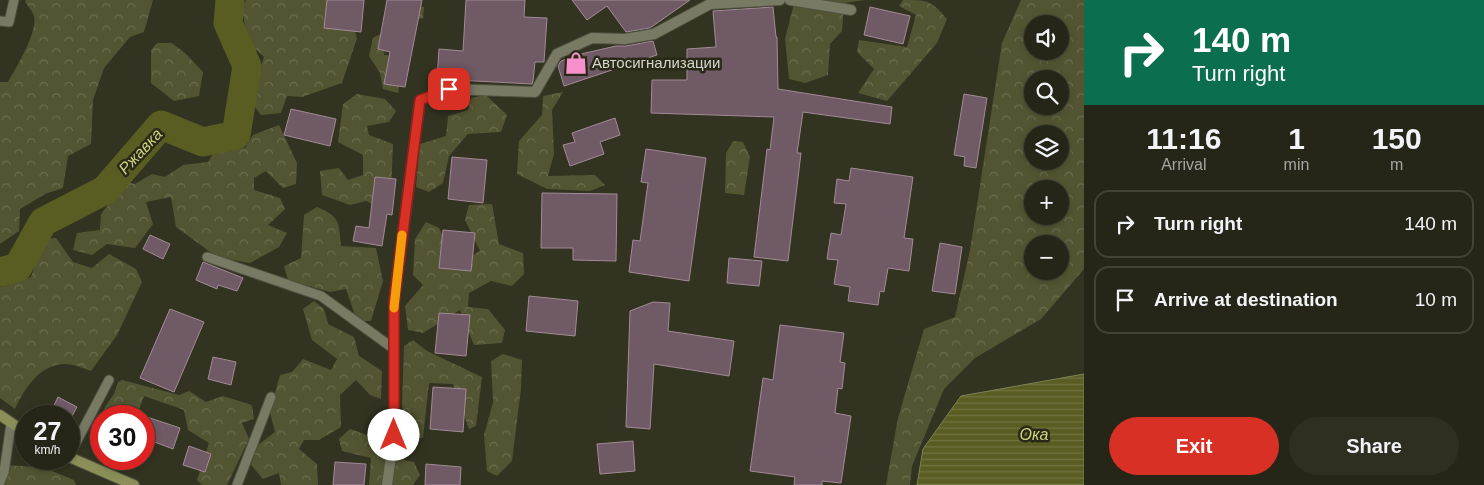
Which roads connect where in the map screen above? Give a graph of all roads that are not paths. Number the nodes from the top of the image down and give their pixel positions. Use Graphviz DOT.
graph roads {
  1 [pos="14,0"];
  2 [pos="780,0"];
  3 [pos="790,0"];
  4 [pos="851,10"];
  5 [pos="0,21"];
  6 [pos="207,257"];
  7 [pos="394,349"];
  8 [pos="109,380"];
  9 [pos="271,397"];
  10 [pos="0,415"];
  11 [pos="11,424"];
  12 [pos="15,426"];
  13 [pos="80,435"];
  14 [pos="80,461"];
  15 [pos="0,482"];
  16 [pos="134,485"];
  17 [pos="237,485"];
  18 [pos="387,485"];
  1 -- 5 [label="lane"];
  2 -- 7 [label="street"];
  3 -- 4 [label="street"];
  6 -- 7 [label="lane"];
  7 -- 18 [label="street"];
  8 -- 13 [label="lane"];
  9 -- 17 [label="lane"];
  10 -- 11 [label="street"];
  11 -- 12 [label="street"];
  11 -- 15 [label="lane"];
  14 -- 16 [label="street"];
}
